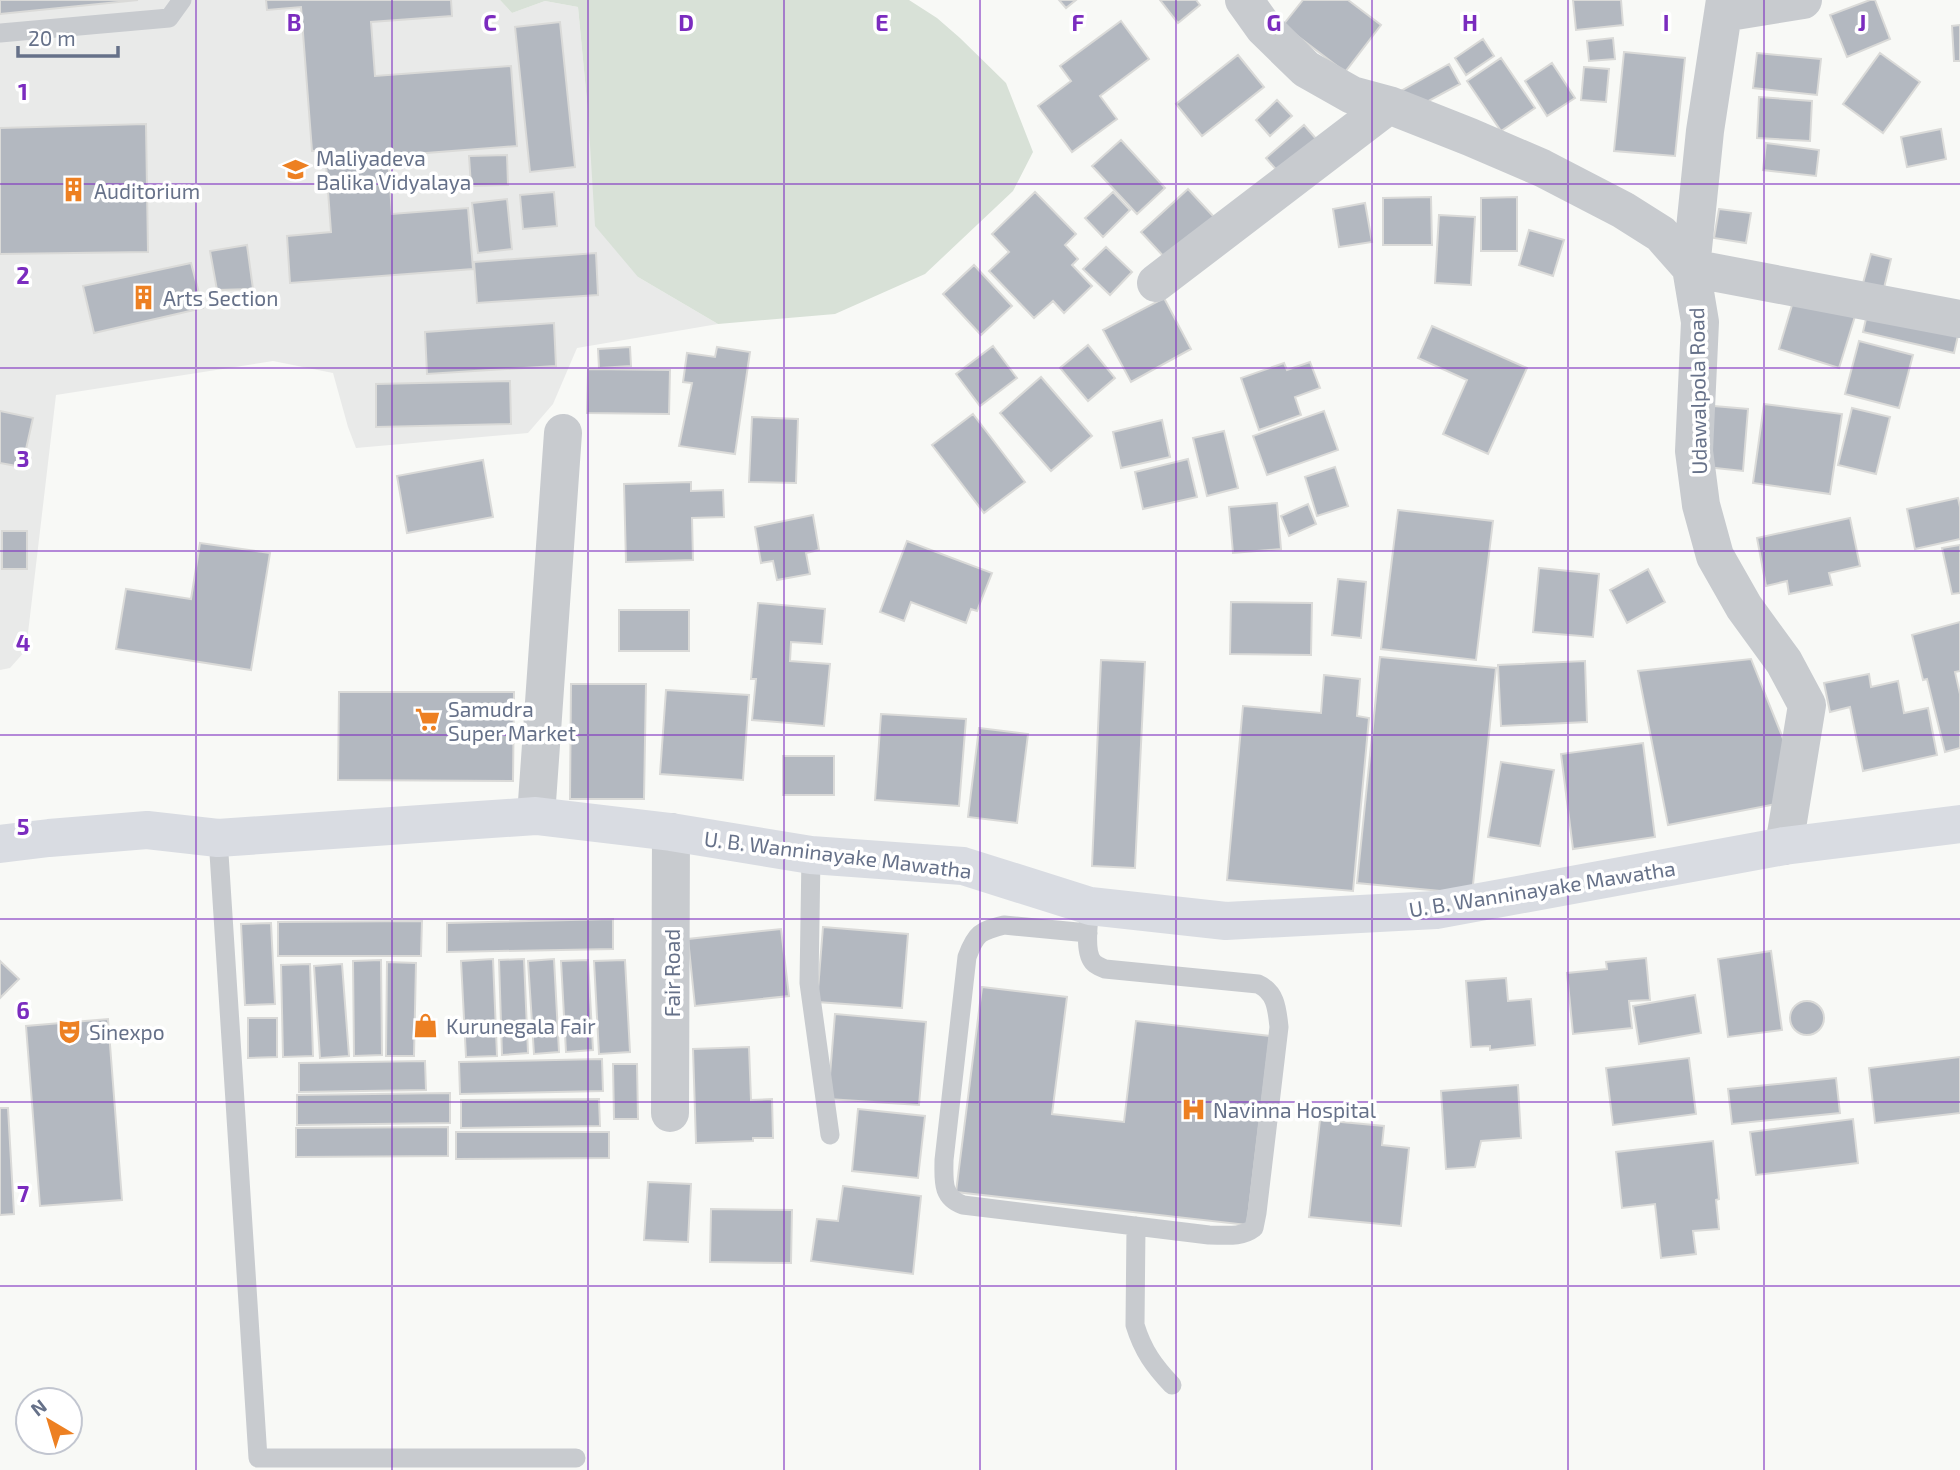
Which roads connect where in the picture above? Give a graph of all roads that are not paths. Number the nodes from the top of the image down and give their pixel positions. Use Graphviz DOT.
graph roads {
  1 [pos="182,0"];
  2 [pos="1244,0"];
  3 [pos="1804,0"];
  4 [pos="1724,7"];
  5 [pos="0,33"];
  6 [pos="1389,105"];
  7 [pos="1691,268"];
  8 [pos="1156,283"];
  9 [pos="1960,319"];
  10 [pos="563,433"];
  11 [pos="536,816"];
  12 [pos="1960,824"];
  13 [pos="671,832"];
  14 [pos="218,838"];
  15 [pos="0,844"];
  16 [pos="1784,846"];
  17 [pos="811,855"];
  18 [pos="1089,919"];
  19 [pos="670,1113"];
  20 [pos="830,1135"];
  21 [pos="1136,1226"];
  22 [pos="1172,1385"];
  23 [pos="576,1458"];
  1 -- 5 [label="lane"];
  2 -- 6 [label="street"];
  3 -- 4 [label="street"];
  4 -- 7 [label="street, Udawalpola Road"];
  6 -- 7 [label="street"];
  6 -- 8 [label="street"];
  7 -- 9 [label="street"];
  7 -- 16 [label="street, Udawalpola Road"];
  10 -- 11 [label="street"];
  11 -- 13 [label="main road, U. B. Wanninayake Mawatha"];
  11 -- 14 [label="main road, U. B. Wanninayake Mawatha"];
  12 -- 16 [label="main road, U. B. Wanninayake Mawatha"];
  13 -- 17 [label="main road, U. B. Wanninayake Mawatha"];
  13 -- 19 [label="street, Fair Road"];
  14 -- 15 [label="main road, U. B. Wanninayake Mawatha"];
  14 -- 23 [label="lane"];
  16 -- 18 [label="main road, U. B. Wanninayake Mawatha"];
  17 -- 18 [label="main road, U. B. Wanninayake Mawatha"];
  17 -- 20 [label="lane"];
  18 -- 21 [label="lane"];
  18 -- 21 [label="lane"];
  21 -- 22 [label="lane"];
}
